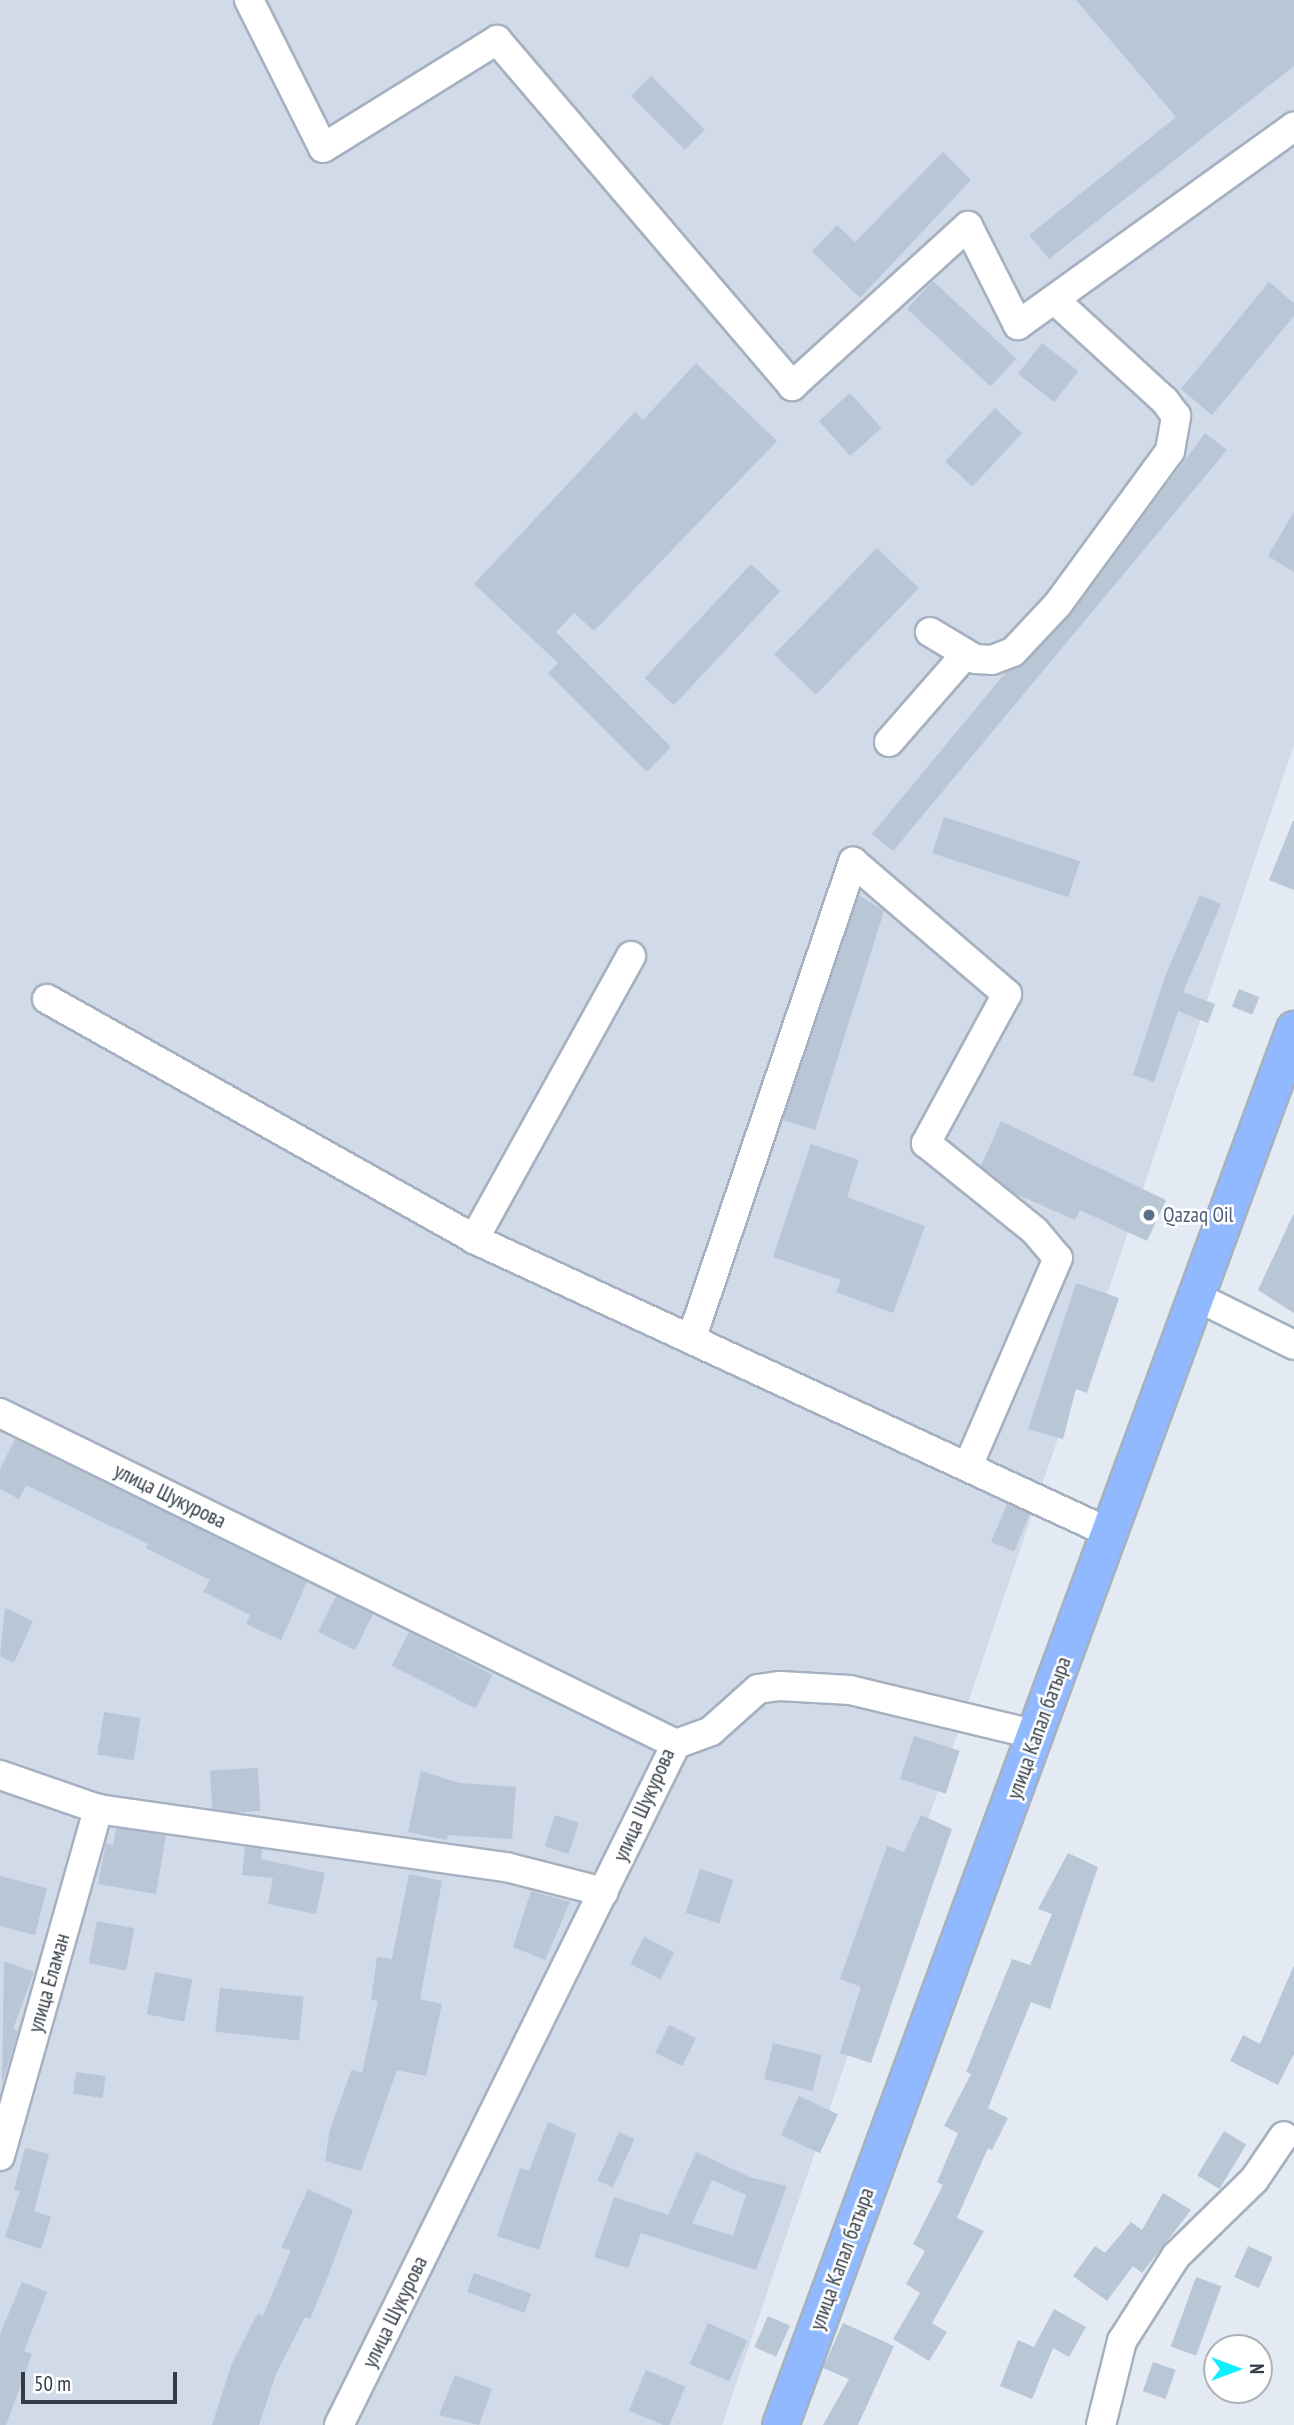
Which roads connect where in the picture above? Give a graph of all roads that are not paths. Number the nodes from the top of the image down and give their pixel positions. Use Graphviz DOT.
graph roads {
  1 [pos="249,0"];
  2 [pos="1294,127"];
  3 [pos="1056,301"];
  4 [pos="930,632"];
  5 [pos="965,655"];
  6 [pos="888,742"];
  7 [pos="631,956"];
  8 [pos="47,999"];
  9 [pos="1294,1029"];
  10 [pos="474,1238"];
  11 [pos="1195,1296"];
  12 [pos="692,1337"];
  13 [pos="1294,1345"];
  14 [pos="0,1413"];
  15 [pos="968,1466"];
  16 [pos="1110,1533"];
  17 [pos="1037,1735"];
  18 [pos="676,1744"];
  19 [pos="0,1775"];
  20 [pos="98,1810"];
  21 [pos="604,1892"];
  22 [pos="1284,2136"];
  23 [pos="0,2156"];
  24 [pos="339,2425"];
  25 [pos="780,2425"];
  26 [pos="1101,2425"];
  1 -- 3 [label="street"];
  2 -- 3 [label="street"];
  3 -- 5 [label="street"];
  4 -- 5 [label="street"];
  5 -- 6 [label="street"];
  7 -- 10 [label="street"];
  8 -- 10 [label="street"];
  9 -- 11 [label="main road, улица Капал батыра"];
  10 -- 12 [label="street"];
  11 -- 13 [label="street"];
  11 -- 16 [label="main road, улица Капал батыра"];
  12 -- 15 [label="street"];
  12 -- 15 [label="street"];
  14 -- 18 [label="street, улица Шукурова"];
  15 -- 16 [label="street"];
  16 -- 17 [label="main road, улица Капал батыра"];
  17 -- 18 [label="street"];
  17 -- 25 [label="main road, улица Капал батыра"];
  18 -- 21 [label="street, улица Шукурова"];
  19 -- 20 [label="street"];
  20 -- 21 [label="street"];
  20 -- 23 [label="street, улица Еламан"];
  21 -- 24 [label="street, улица Шукурова"];
  22 -- 26 [label="street"];
}
